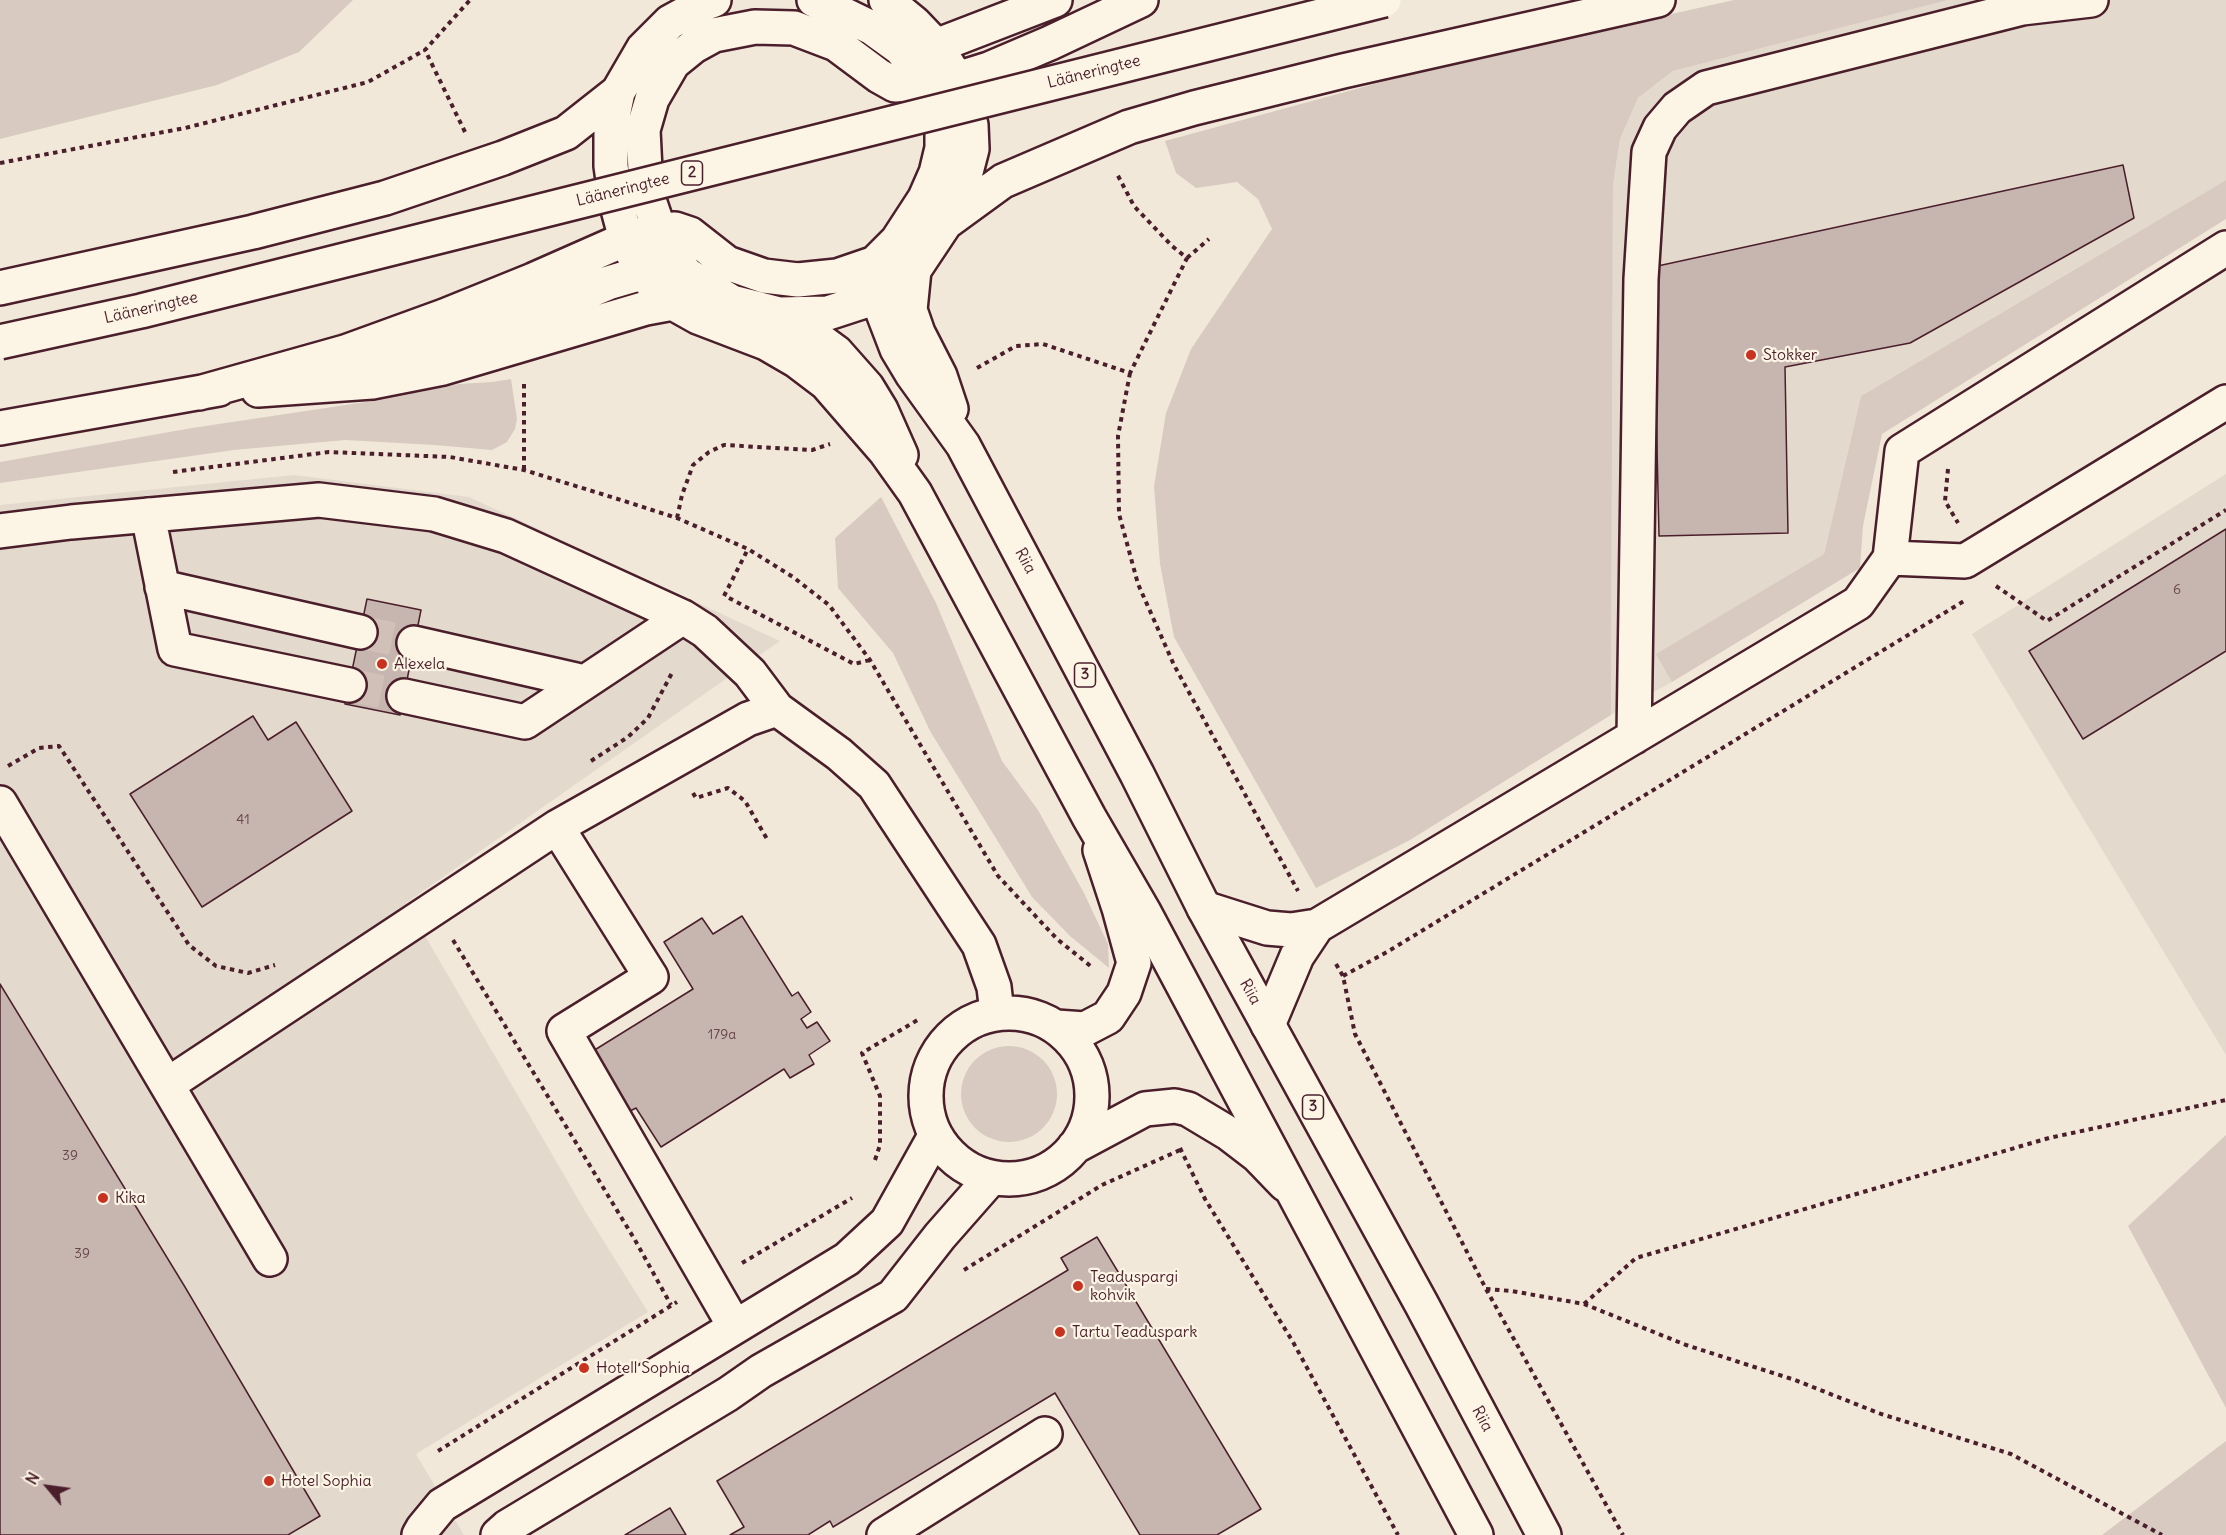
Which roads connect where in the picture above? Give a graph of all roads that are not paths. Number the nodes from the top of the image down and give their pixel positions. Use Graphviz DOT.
graph roads {
  1 [pos="814,0"];
  2 [pos="886,0"];
  3 [pos="1055,0"];
  4 [pos="1142,0"];
  5 [pos="1384,0"];
  6 [pos="1658,0"];
  7 [pos="2091,0"];
  8 [pos="691,5"];
  9 [pos="694,46"];
  10 [pos="936,46"];
  11 [pos="901,49"];
  12 [pos="942,81"];
  13 [pos="618,92"];
  14 [pos="944,225"];
  15 [pos="658,230"];
  16 [pos="626,239"];
  17 [pos="2226,248"];
  18 [pos="874,262"];
  19 [pos="914,270"];
  20 [pos="642,273"];
  21 [pos="686,274"];
  22 [pos="0,288"];
  23 [pos="877,297"];
  24 [pos="673,303"];
  25 [pos="779,314"];
  26 [pos="0,342"];
  27 [pos="199,393"];
  28 [pos="2226,402"];
  29 [pos="0,428"];
  30 [pos="963,445"];
  31 [pos="915,493"];
  32 [pos="148,515"];
  33 [pos="0,531"];
  34 [pos="1890,558"];
  35 [pos="162,587"];
  36 [pos="694,624"];
  37 [pos="360,632"];
  38 [pos="414,643"];
  39 [pos="585,682"];
  40 [pos="350,685"];
  41 [pos="404,696"];
  42 [pos="777,709"];
  43 [pos="1634,738"];
  44 [pos="0,803"];
  45 [pos="1089,817"];
  46 [pos="557,827"];
  47 [pos="1204,908"];
  48 [pos="1317,926"];
  49 [pos="997,1013"];
  50 [pos="1268,1025"];
  51 [pos="1056,1027"];
  52 [pos="167,1085"];
  53 [pos="935,1136"];
  54 [pos="1074,1147"];
  55 [pos="991,1178"];
  56 [pos="1296,1195"];
  57 [pos="270,1259"];
  58 [pos="735,1327"];
  59 [pos="1045,1434"];
  60 [pos="418,1533"];
  61 [pos="498,1535"];
  62 [pos="884,1535"];
  63 [pos="1476,1535"];
  64 [pos="1544,1535"];
  1 -- 11 [label="main road"];
  2 -- 10 [label="main road"];
  3 -- 10 [label="main road"];
  4 -- 12 [label="main road"];
  5 -- 26 [label="main road, Lääneringtee / 2, bridge"];
  6 -- 14 [label="main road"];
  7 -- 43 [label="main road"];
  8 -- 9 [label="main road"];
  8 -- 13 [label="main road"];
  9 -- 12 [label="main road"];
  9 -- 15 [label="main road"];
  10 -- 11 [label="main road"];
  10 -- 12 [label="main road"];
  11 -- 12 [label="main road"];
  12 -- 14 [label="main road"];
  12 -- 18 [label="main road"];
  13 -- 16 [label="main road"];
  13 -- 22 [label="main road"];
  14 -- 19 [label="main road"];
  15 -- 16 [label="main road"];
  15 -- 18 [label="main road"];
  15 -- 21 [label="main road"];
  16 -- 20 [label="main road"];
  16 -- 27 [label="main road"];
  17 -- 34 [label="main road"];
  18 -- 23 [label="main road, Riia / 3"];
  19 -- 23 [label="main road"];
  19 -- 30 [label="main road, Riia / 3"];
  20 -- 21 [label="main road"];
  20 -- 24 [label="main road"];
  20 -- 27 [label="main road"];
  21 -- 25 [label="main road"];
  23 -- 25 [label="main road"];
  23 -- 30 [label="main road, Riia / 3"];
  24 -- 27 [label="main road"];
  24 -- 31 [label="main road"];
  25 -- 31 [label="main road"];
  27 -- 29 [label="main road"];
  28 -- 34 [label="main road"];
  30 -- 47 [label="main road, Riia / 3"];
  31 -- 45 [label="main road"];
  32 -- 33 [label="main road"];
  32 -- 35 [label="main road"];
  32 -- 36 [label="main road"];
  34 -- 43 [label="main road"];
  35 -- 37 [label="main road"];
  35 -- 40 [label="main road"];
  36 -- 39 [label="main road"];
  36 -- 42 [label="main road"];
  38 -- 39 [label="main road"];
  39 -- 41 [label="main road"];
  42 -- 46 [label="main road"];
  42 -- 49 [label="main road"];
  43 -- 48 [label="main road"];
  44 -- 52 [label="main road"];
  45 -- 51 [label="main road"];
  45 -- 56 [label="main road"];
  46 -- 52 [label="main road"];
  46 -- 58 [label="main road"];
  47 -- 48 [label="main road"];
  47 -- 50 [label="main road, Riia / 3"];
  48 -- 50 [label="main road"];
  49 -- 51 [label="main road"];
  49 -- 53 [label="main road"];
  50 -- 64 [label="main road, Riia / 3"];
  51 -- 54 [label="main road"];
  52 -- 57 [label="main road"];
  53 -- 55 [label="main road"];
  53 -- 58 [label="main road"];
  54 -- 55 [label="main road"];
  54 -- 56 [label="main road"];
  55 -- 61 [label="main road"];
  56 -- 63 [label="main road"];
  58 -- 60 [label="main road"];
  59 -- 62 [label="main road"];
}
